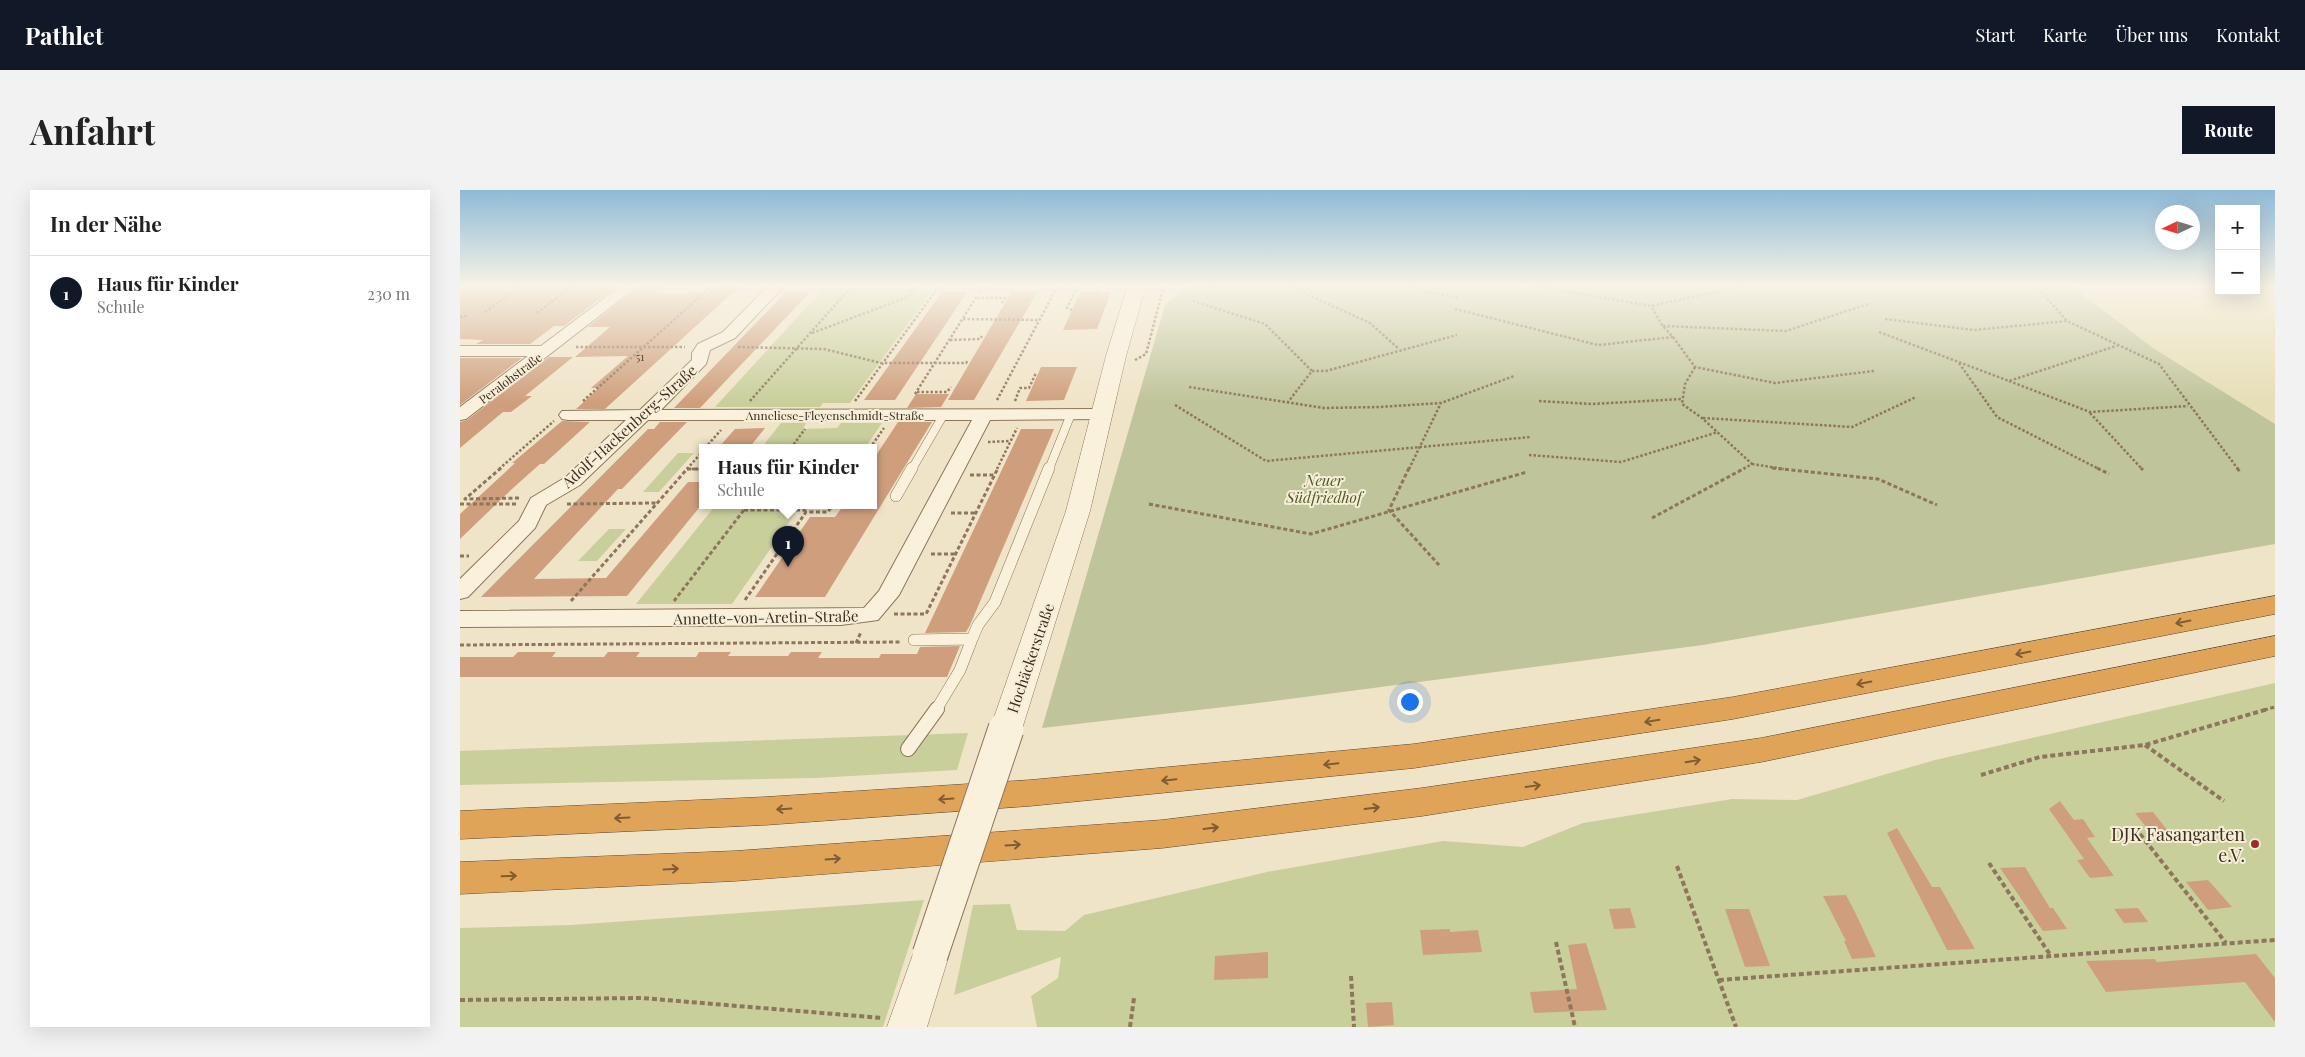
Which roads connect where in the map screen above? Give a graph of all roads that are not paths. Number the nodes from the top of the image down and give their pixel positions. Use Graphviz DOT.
graph roads {
  1 [pos="581,324"];
  2 [pos="739,324"];
  3 [pos="1126,324"];
  4 [pos="548,349"];
  5 [pos="460,350"];
  6 [pos="944,414"];
  7 [pos="984,414"];
  8 [pos="1071,414"];
  9 [pos="1102,414"];
  10 [pos="460,415"];
  11 [pos="568,415"];
  12 [pos="642,415"];
  13 [pos="896,496"];
  14 [pos="460,592"];
  15 [pos="2275,605"];
  16 [pos="460,619"];
  17 [pos="972,639"];
  18 [pos="914,640"];
  19 [pos="2275,646"];
  20 [pos="908,749"];
  21 [pos="460,825"];
  22 [pos="460,878"];
  23 [pos="909,1023"];
  1 -- 4 [label="street, Peralohstraße"];
  2 -- 12 [label="street, Adolf-Hackenberg-Straße"];
  3 -- 9 [label="street, Hochäckerstraße"];
  4 -- 5 [label="street"];
  4 -- 10 [label="street, Peralohstraße"];
  6 -- 7 [label="street, Anneliese-Fleyenschmidt-Straße"];
  6 -- 12 [label="street, Anneliese-Fleyenschmidt-Straße"];
  6 -- 13 [label="lane"];
  7 -- 8 [label="street, Anneliese-Fleyenschmidt-Straße"];
  7 -- 16 [label="street, Annette-von-Aretin-Straße"];
  8 -- 9 [label="street, Anneliese-Fleyenschmidt-Straße"];
  8 -- 17 [label="lane"];
  9 -- 23 [label="street, Hochäckerstraße, bridge"];
  11 -- 12 [label="street, Anneliese-Fleyenschmidt-Straße"];
  12 -- 14 [label="street, Adolf-Hackenberg-Straße"];
  15 -- 21 [label="highway, one-way"];
  17 -- 18 [label="lane"];
  17 -- 20 [label="lane"];
  22 -- 19 [label="highway, one-way"];
}
